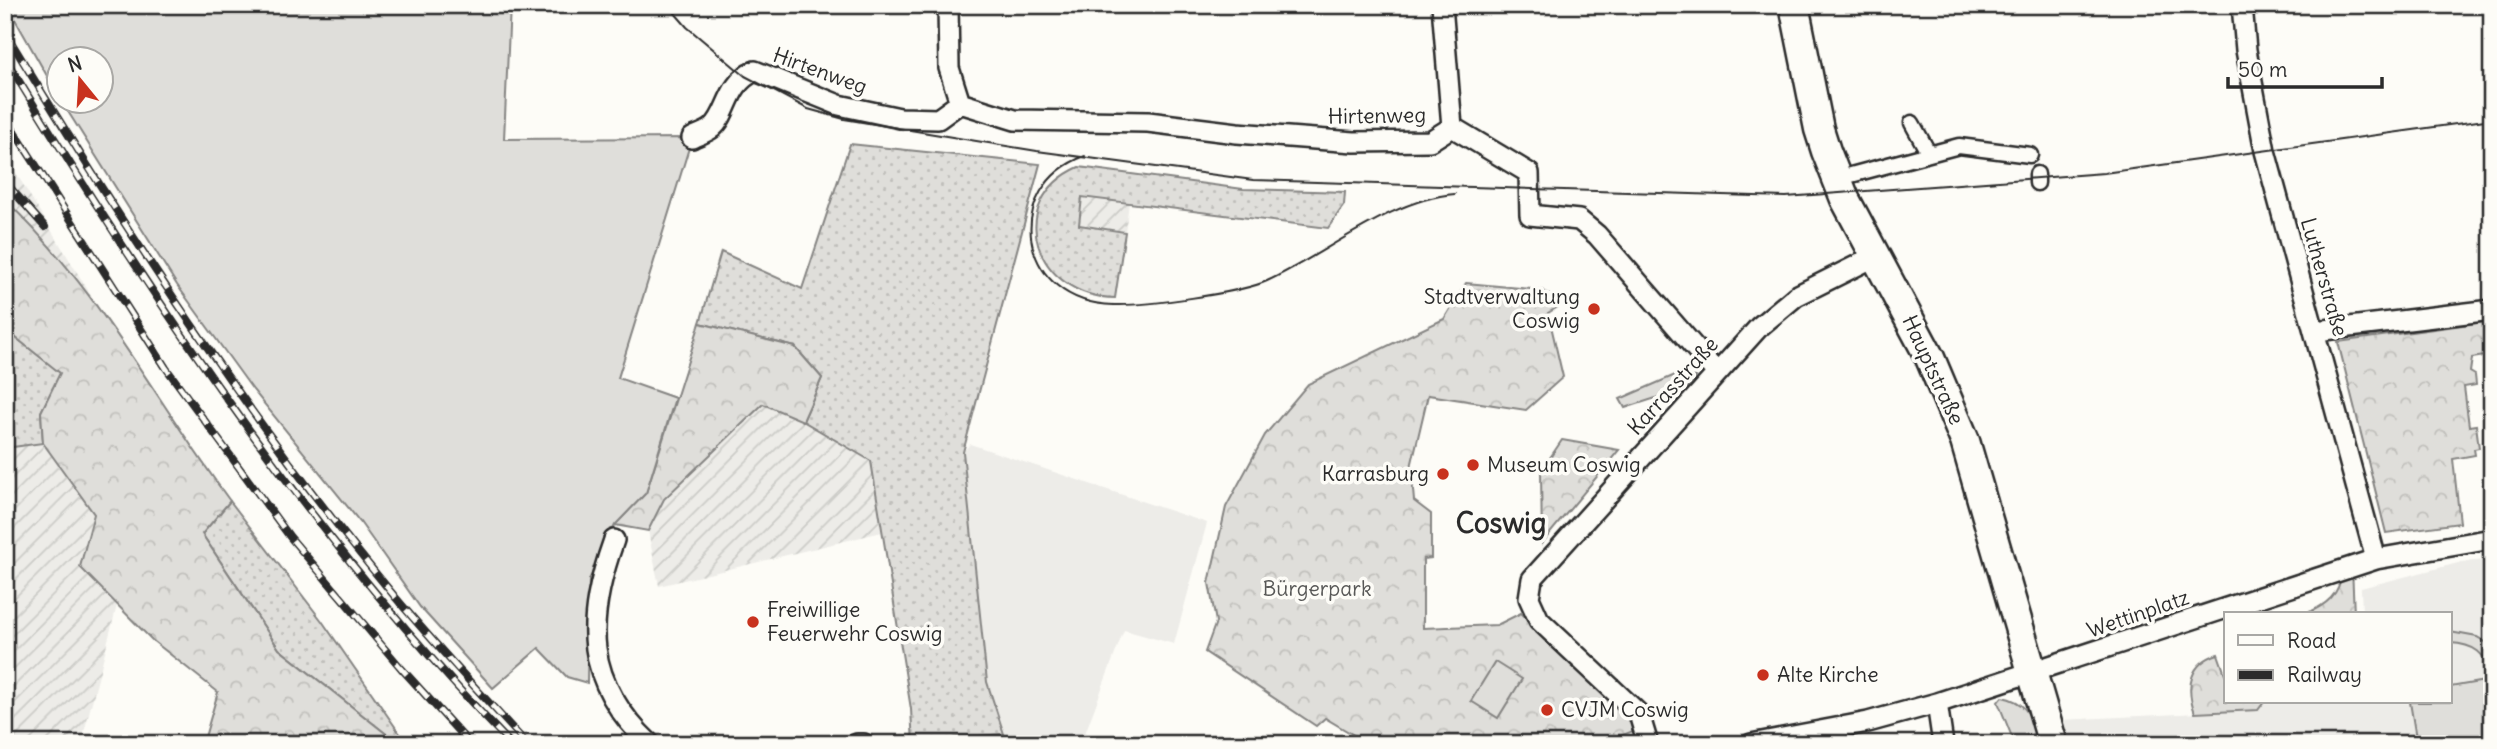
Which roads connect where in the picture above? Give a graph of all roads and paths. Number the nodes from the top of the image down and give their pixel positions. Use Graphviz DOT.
graph roads {
  1 [pos="948,5"];
  2 [pos="1442,5"];
  3 [pos="1794,5"];
  4 [pos="2242,5"];
  5 [pos="960,103"];
  6 [pos="1912,123"];
  7 [pos="1452,127"];
  8 [pos="692,138"];
  9 [pos="1928,152"];
  10 [pos="2030,155"];
  11 [pos="1836,179"];
  12 [pos="1876,256"];
  13 [pos="2492,310"];
  14 [pos="2316,331"];
  15 [pos="1716,372"];
  16 [pos="2492,539"];
  17 [pos="614,540"];
  18 [pos="2376,559"];
  19 [pos="2034,673"];
  20 [pos="1937,703"];
  21 [pos="650,744"];
  22 [pos="857,744"];
  23 [pos="864,744"];
  24 [pos="1648,744"];
  25 [pos="1751,744"];
  26 [pos="1943,744"];
  27 [pos="2053,744"];
  1 -- 5 [label="street"];
  2 -- 7 [label="street"];
  3 -- 11 [label="main road, Hauptstraße"];
  4 -- 14 [label="street, Lutherstraße"];
  5 -- 7 [label="street, Hirtenweg"];
  5 -- 8 [label="street, Hirtenweg"];
  6 -- 9 [label="street"];
  7 -- 15 [label="street, Hirtenweg"];
  9 -- 10 [label="street"];
  9 -- 11 [label="street"];
  11 -- 12 [label="main road, Hauptstraße"];
  12 -- 15 [label="street, Karrasstraße"];
  12 -- 19 [label="main road, Hauptstraße"];
  13 -- 14 [label="street"];
  14 -- 18 [label="street, Lutherstraße"];
  15 -- 24 [label="street, Karrasstraße"];
  16 -- 18 [label="street, Wettinplatz"];
  17 -- 21 [label="street"];
  18 -- 19 [label="street, Wettinplatz"];
  19 -- 20 [label="street, Wettinplatz"];
  19 -- 27 [label="main road, Hauptstraße"];
  20 -- 25 [label="street, Wettinplatz"];
  20 -- 26 [label="street"];
  22 -- 23 [label="street"];
}
